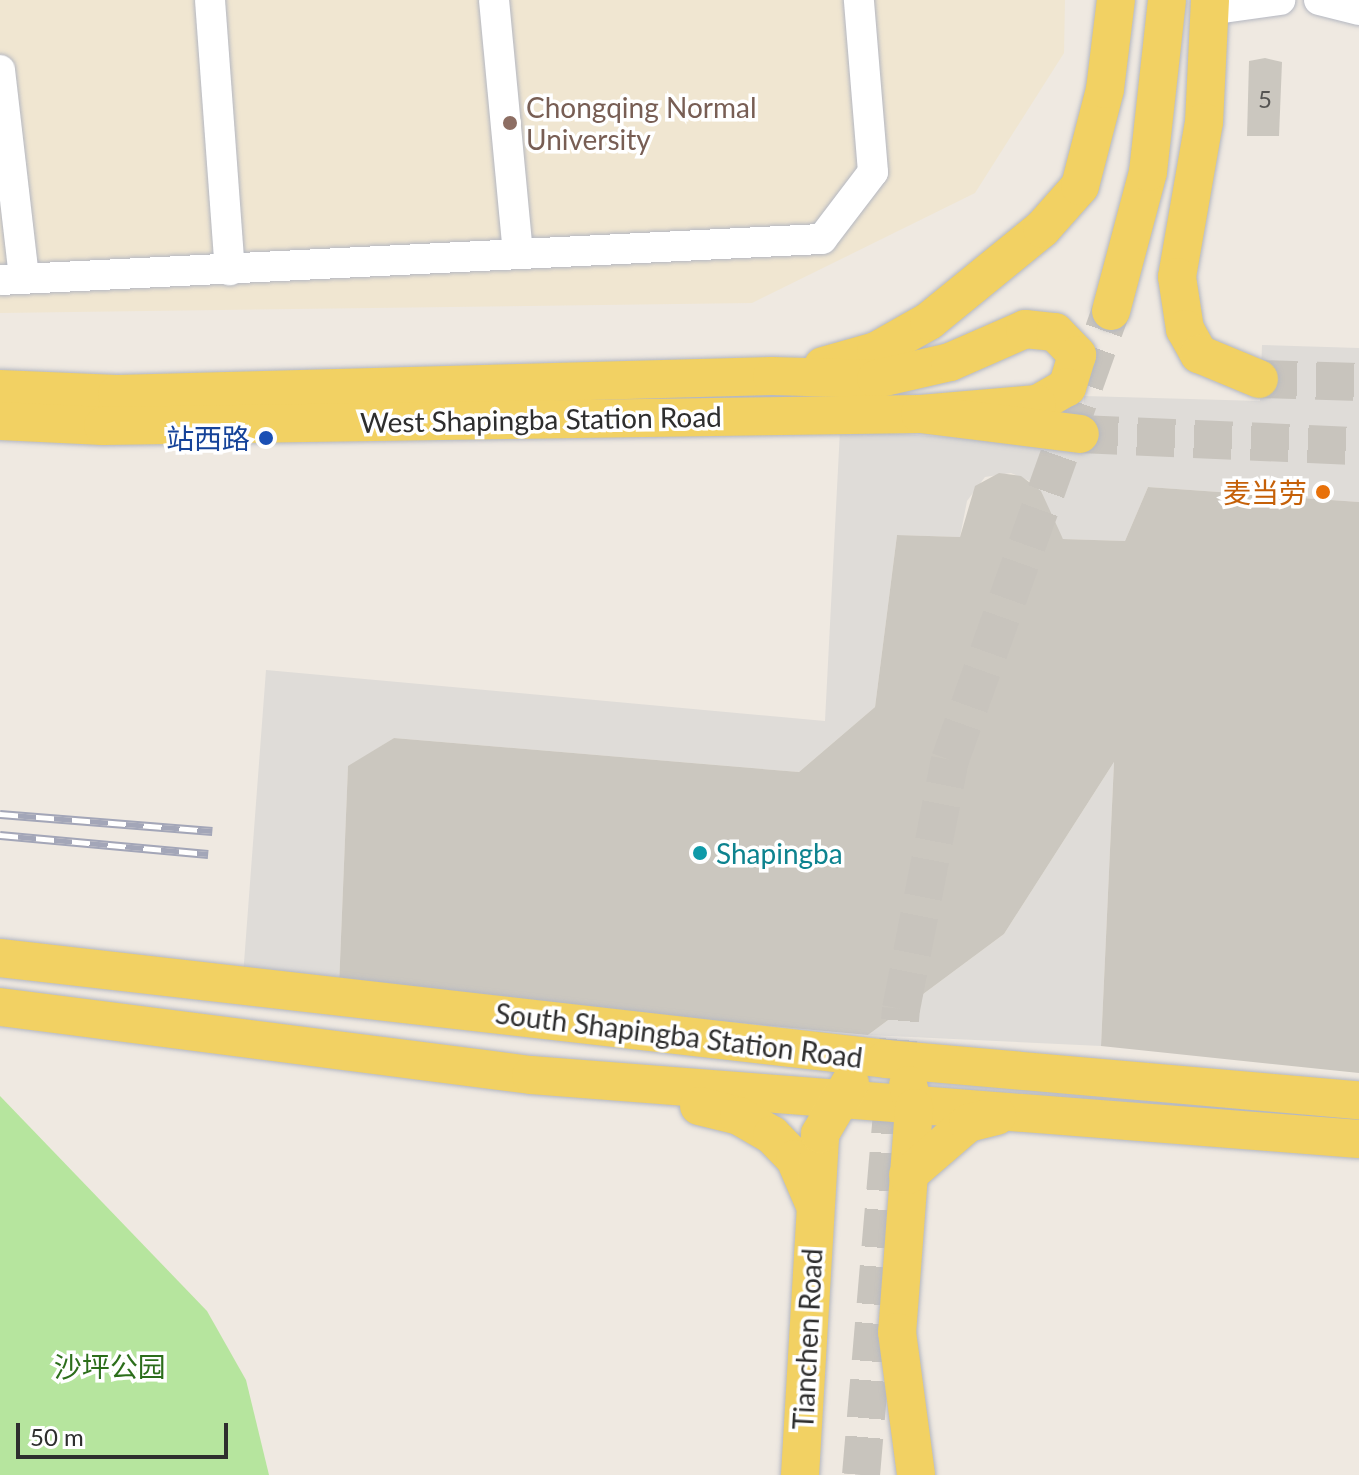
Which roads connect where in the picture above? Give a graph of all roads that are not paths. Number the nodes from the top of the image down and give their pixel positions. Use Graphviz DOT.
graph roads {
  1 [pos="210,0"];
  2 [pos="494,0"];
  3 [pos="859,0"];
  4 [pos="1116,0"];
  5 [pos="1167,0"];
  6 [pos="1280,0"];
  7 [pos="1319,0"];
  8 [pos="1210,5"];
  9 [pos="1359,10"];
  10 [pos="0,70"];
  11 [pos="518,253"];
  12 [pos="230,270"];
  13 [pos="12,280"];
  14 [pos="1111,311"];
  15 [pos="772,376"];
  16 [pos="1259,379"];
  17 [pos="0,389"];
  18 [pos="920,414"];
  19 [pos="0,421"];
  20 [pos="1080,434"];
  21 [pos="0,958"];
  22 [pos="0,1007"];
  23 [pos="886,1059"];
  24 [pos="531,1075"];
  25 [pos="1359,1100"];
  26 [pos="836,1101"];
  27 [pos="914,1108"];
  28 [pos="1013,1112"];
  29 [pos="1359,1139"];
  30 [pos="908,1175"];
  31 [pos="814,1203"];
  32 [pos="800,1475"];
  33 [pos="916,1475"];
  1 -- 12 [label="street"];
  2 -- 11 [label="street"];
  3 -- 11 [label="street"];
  4 -- 15 [label="main road"];
  5 -- 14 [label="main road"];
  6 -- 8 [label="street"];
  7 -- 9 [label="street"];
  8 -- 16 [label="main road"];
  10 -- 13 [label="street"];
  11 -- 12 [label="street"];
  12 -- 13 [label="street"];
  15 -- 17 [label="main road, West Shapingba Station Road"];
  15 -- 18 [label="main road"];
  18 -- 19 [label="main road, West Shapingba Station Road"];
  18 -- 20 [label="main road, West Shapingba Station Road"];
  21 -- 23 [label="main road, South Shapingba Station Road"];
  22 -- 24 [label="main road, South Shapingba Station Road"];
  23 -- 25 [label="main road, South Shapingba Station Road"];
  23 -- 26 [label="main road, Tianchen Road"];
  23 -- 27 [label="main road"];
  24 -- 26 [label="main road, South Shapingba Station Road"];
  24 -- 31 [label="main road"];
  26 -- 27 [label="main road, South Shapingba Station Road"];
  26 -- 31 [label="main road, Tianchen Road"];
  27 -- 28 [label="main road, South Shapingba Station Road"];
  27 -- 30 [label="main road"];
  28 -- 29 [label="main road, South Shapingba Station Road"];
  28 -- 30 [label="main road"];
  30 -- 33 [label="main road"];
  31 -- 32 [label="main road, Tianchen Road"];
}
